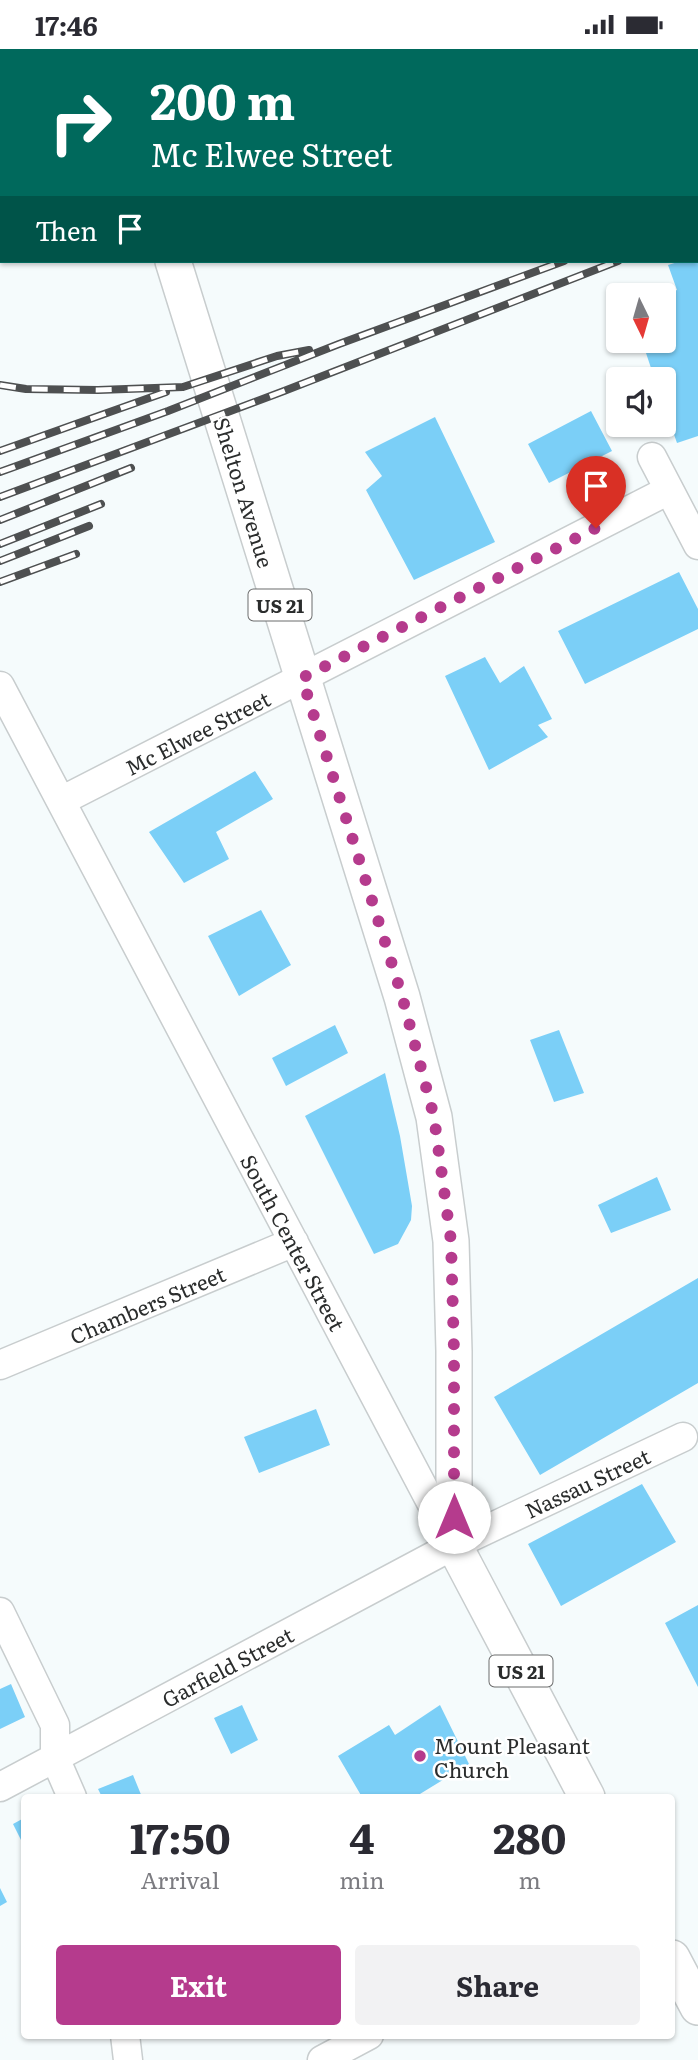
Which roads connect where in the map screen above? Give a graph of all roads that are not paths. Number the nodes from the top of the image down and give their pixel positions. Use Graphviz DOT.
graph roads {
  1 [pos="174,263"];
  2 [pos="652,457"];
  3 [pos="669,490"];
  4 [pos="698,545"];
  5 [pos="302,678"];
  6 [pos="0,686"];
  7 [pos="61,801"];
  8 [pos="294,1242"];
  9 [pos="0,1365"];
  10 [pos="683,1437"];
  11 [pos="454,1545"];
  12 [pos="0,1612"];
  13 [pos="55,1758"];
  14 [pos="0,1787"];
  15 [pos="71,1794"];
  16 [pos="585,1794"];
  17 [pos="675,1964"];
  18 [pos="698,2007"];
  19 [pos="125,2039"];
  20 [pos="361,2039"];
  21 [pos="128,2060"];
  22 [pos="322,2060"];
  1 -- 5 [label="main road, Shelton Avenue / US 21"];
  2 -- 3 [label="street"];
  3 -- 4 [label="street"];
  3 -- 5 [label="street, Mc Elwee Street"];
  5 -- 7 [label="street, Mc Elwee Street"];
  5 -- 11 [label="main road, Shelton Avenue / US 21"];
  6 -- 7 [label="street, South Center Street"];
  7 -- 8 [label="street, South Center Street"];
  8 -- 9 [label="street, Chambers Street"];
  8 -- 11 [label="street, South Center Street"];
  10 -- 11 [label="street, Nassau Street"];
  11 -- 13 [label="street, Garfield Street"];
  11 -- 16 [label="main road, South Center Street / US 21"];
  12 -- 13 [label="street"];
  13 -- 14 [label="street, Garfield Street"];
  13 -- 15 [label="street"];
  17 -- 18 [label="main road"];
  19 -- 21 [label="street"];
  20 -- 22 [label="street"];
}
